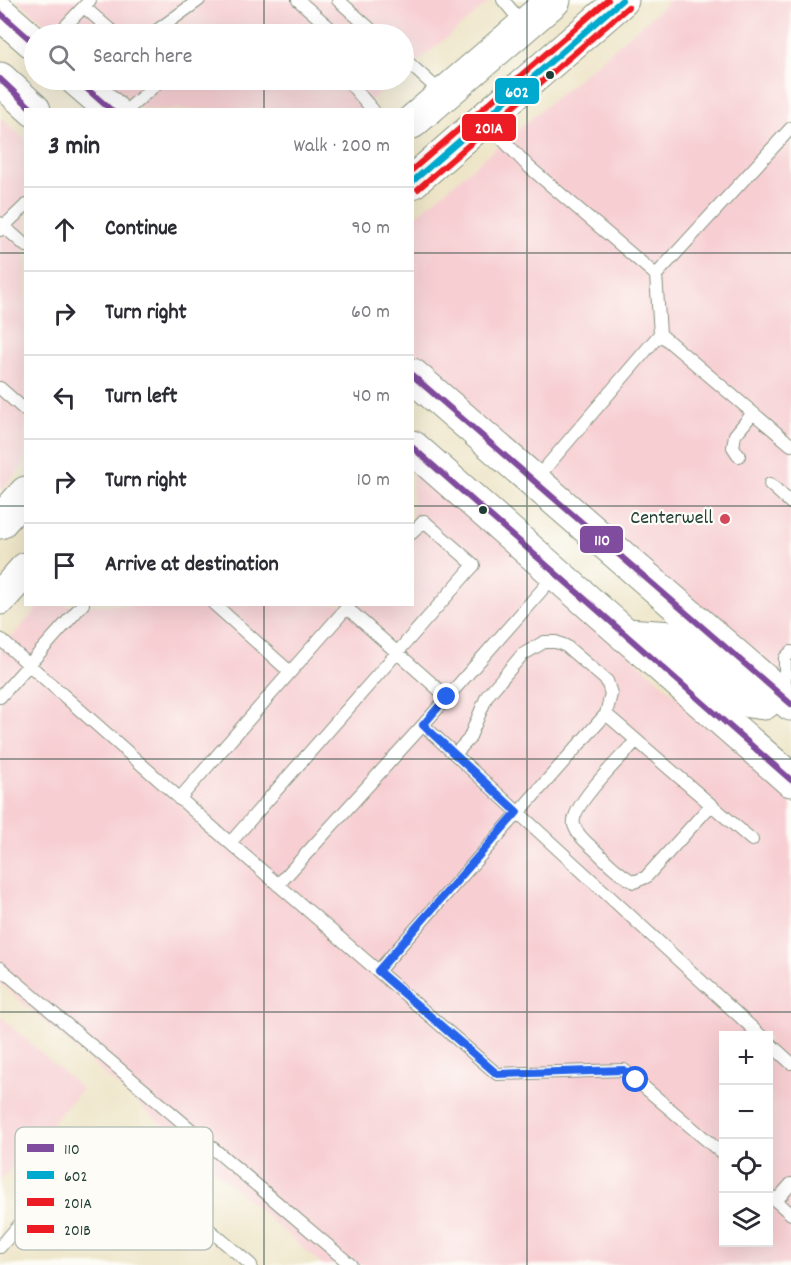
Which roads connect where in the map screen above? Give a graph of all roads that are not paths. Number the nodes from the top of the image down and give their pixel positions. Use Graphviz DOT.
graph roads {
  1 [pos="199,0"];
  2 [pos="298,0"];
  3 [pos="338,0"];
  4 [pos="503,0"];
  5 [pos="554,0"];
  6 [pos="622,0"];
  7 [pos="87,3"];
  8 [pos="0,14"];
  9 [pos="67,24"];
  10 [pos="106,24"];
  11 [pos="166,24"];
  12 [pos="326,24"];
  13 [pos="365,24"];
  14 [pos="525,26"];
  15 [pos="24,34"];
  16 [pos="414,68"];
  17 [pos="0,80"];
  18 [pos="89,90"];
  19 [pos="150,90"];
  20 [pos="356,90"];
  21 [pos="444,95"];
  22 [pos="32,108"];
  23 [pos="110,108"];
  24 [pos="129,108"];
  25 [pos="371,108"];
  26 [pos="414,120"];
  27 [pos="483,120"];
  28 [pos="791,128"];
  29 [pos="414,180"];
  30 [pos="24,207"];
  31 [pos="1,227"];
  32 [pos="24,244"];
  33 [pos="656,275"];
  34 [pos="660,334"];
  35 [pos="414,377"];
  36 [pos="0,388"];
  37 [pos="24,405"];
  38 [pos="753,413"];
  39 [pos="791,445"];
  40 [pos="414,449"];
  41 [pos="739,456"];
  42 [pos="534,480"];
  43 [pos="770,484"];
  44 [pos="24,495"];
  45 [pos="791,503"];
  46 [pos="0,522"];
  47 [pos="414,531"];
  48 [pos="24,571"];
  49 [pos="556,574"];
  50 [pos="0,598"];
  51 [pos="80,606"];
  52 [pos="216,606"];
  53 [pos="348,606"];
  54 [pos="625,635"];
  55 [pos="0,639"];
  56 [pos="791,652"];
  57 [pos="397,653"];
  58 [pos="29,664"];
  59 [pos="290,672"];
  60 [pos="786,690"];
  61 [pos="0,697"];
  62 [pos="447,697"];
  63 [pos="606,714"];
  64 [pos="423,725"];
  65 [pos="636,741"];
  66 [pos="455,754"];
  67 [pos="791,780"];
  68 [pos="179,799"];
  69 [pos="711,805"];
  70 [pos="517,812"];
  71 [pos="752,840"];
  72 [pos="230,843"];
  73 [pos="278,885"];
  74 [pos="0,968"];
  75 [pos="378,971"];
  76 [pos="757,1031"];
  77 [pos="773,1047"];
  78 [pos="791,1063"];
  79 [pos="185,1127"];
  80 [pos="213,1150"];
  81 [pos="719,1152"];
  82 [pos="791,1184"];
  83 [pos="773,1197"];
  84 [pos="773,1199"];
  85 [pos="791,1214"];
  86 [pos="15,1230"];
  87 [pos="213,1233"];
  88 [pos="0,1247"];
  89 [pos="251,1265"];
  90 [pos="351,1265"];
  1 -- 11 [label="lane"];
  2 -- 12 [label="lane"];
  3 -- 13 [label="lane"];
  4 -- 14 [label="lane"];
  5 -- 14 [label="main road"];
  6 -- 27 [label="main road"];
  7 -- 9 [label="lane"];
  7 -- 10 [label="lane"];
  8 -- 15 [label="main road"];
  14 -- 21 [label="main road"];
  16 -- 21 [label="lane"];
  17 -- 22 [label="main road"];
  18 -- 23 [label="main road"];
  19 -- 24 [label="lane"];
  20 -- 25 [label="lane"];
  21 -- 26 [label="main road"];
  27 -- 29 [label="main road"];
  27 -- 33 [label="lane"];
  28 -- 33 [label="lane"];
  30 -- 31 [label="lane"];
  31 -- 32 [label="lane"];
  33 -- 34 [label="lane"];
  34 -- 38 [label="lane"];
  34 -- 42 [label="lane"];
  35 -- 42 [label="main road"];
  36 -- 37 [label="lane"];
  38 -- 39 [label="lane"];
  38 -- 41 [label="lane"];
  40 -- 49 [label="main road"];
  42 -- 60 [label="main road"];
  43 -- 45 [label="lane"];
  44 -- 46 [label="main road"];
  47 -- 57 [label="lane"];
  48 -- 50 [label="main road"];
  49 -- 54 [label="main road"];
  49 -- 62 [label="lane"];
  51 -- 58 [label="lane"];
  52 -- 59 [label="lane"];
  53 -- 57 [label="lane"];
  53 -- 59 [label="lane"];
  54 -- 60 [label="main road"];
  54 -- 67 [label="main road"];
  55 -- 58 [label="lane"];
  56 -- 60 [label="lane"];
  57 -- 62 [label="lane"];
  57 -- 72 [label="lane"];
  58 -- 61 [label="lane"];
  58 -- 68 [label="lane"];
  59 -- 68 [label="lane"];
  62 -- 64 [label="lane"];
  63 -- 65 [label="lane"];
  63 -- 66 [label="lane"];
  63 -- 70 [label="lane"];
  64 -- 66 [label="lane"];
  64 -- 73 [label="lane"];
  65 -- 69 [label="lane"];
  65 -- 69 [label="lane"];
  66 -- 70 [label="lane"];
  68 -- 72 [label="lane"];
  69 -- 71 [label="lane"];
  70 -- 75 [label="lane"];
  70 -- 76 [label="lane"];
  72 -- 73 [label="lane"];
  73 -- 75 [label="lane"];
  74 -- 79 [label="lane"];
  75 -- 81 [label="lane"];
  77 -- 78 [label="lane"];
  80 -- 90 [label="lane"];
  82 -- 83 [label="lane"];
  84 -- 85 [label="lane"];
  86 -- 88 [label="lane"];
  87 -- 89 [label="lane"];
}
